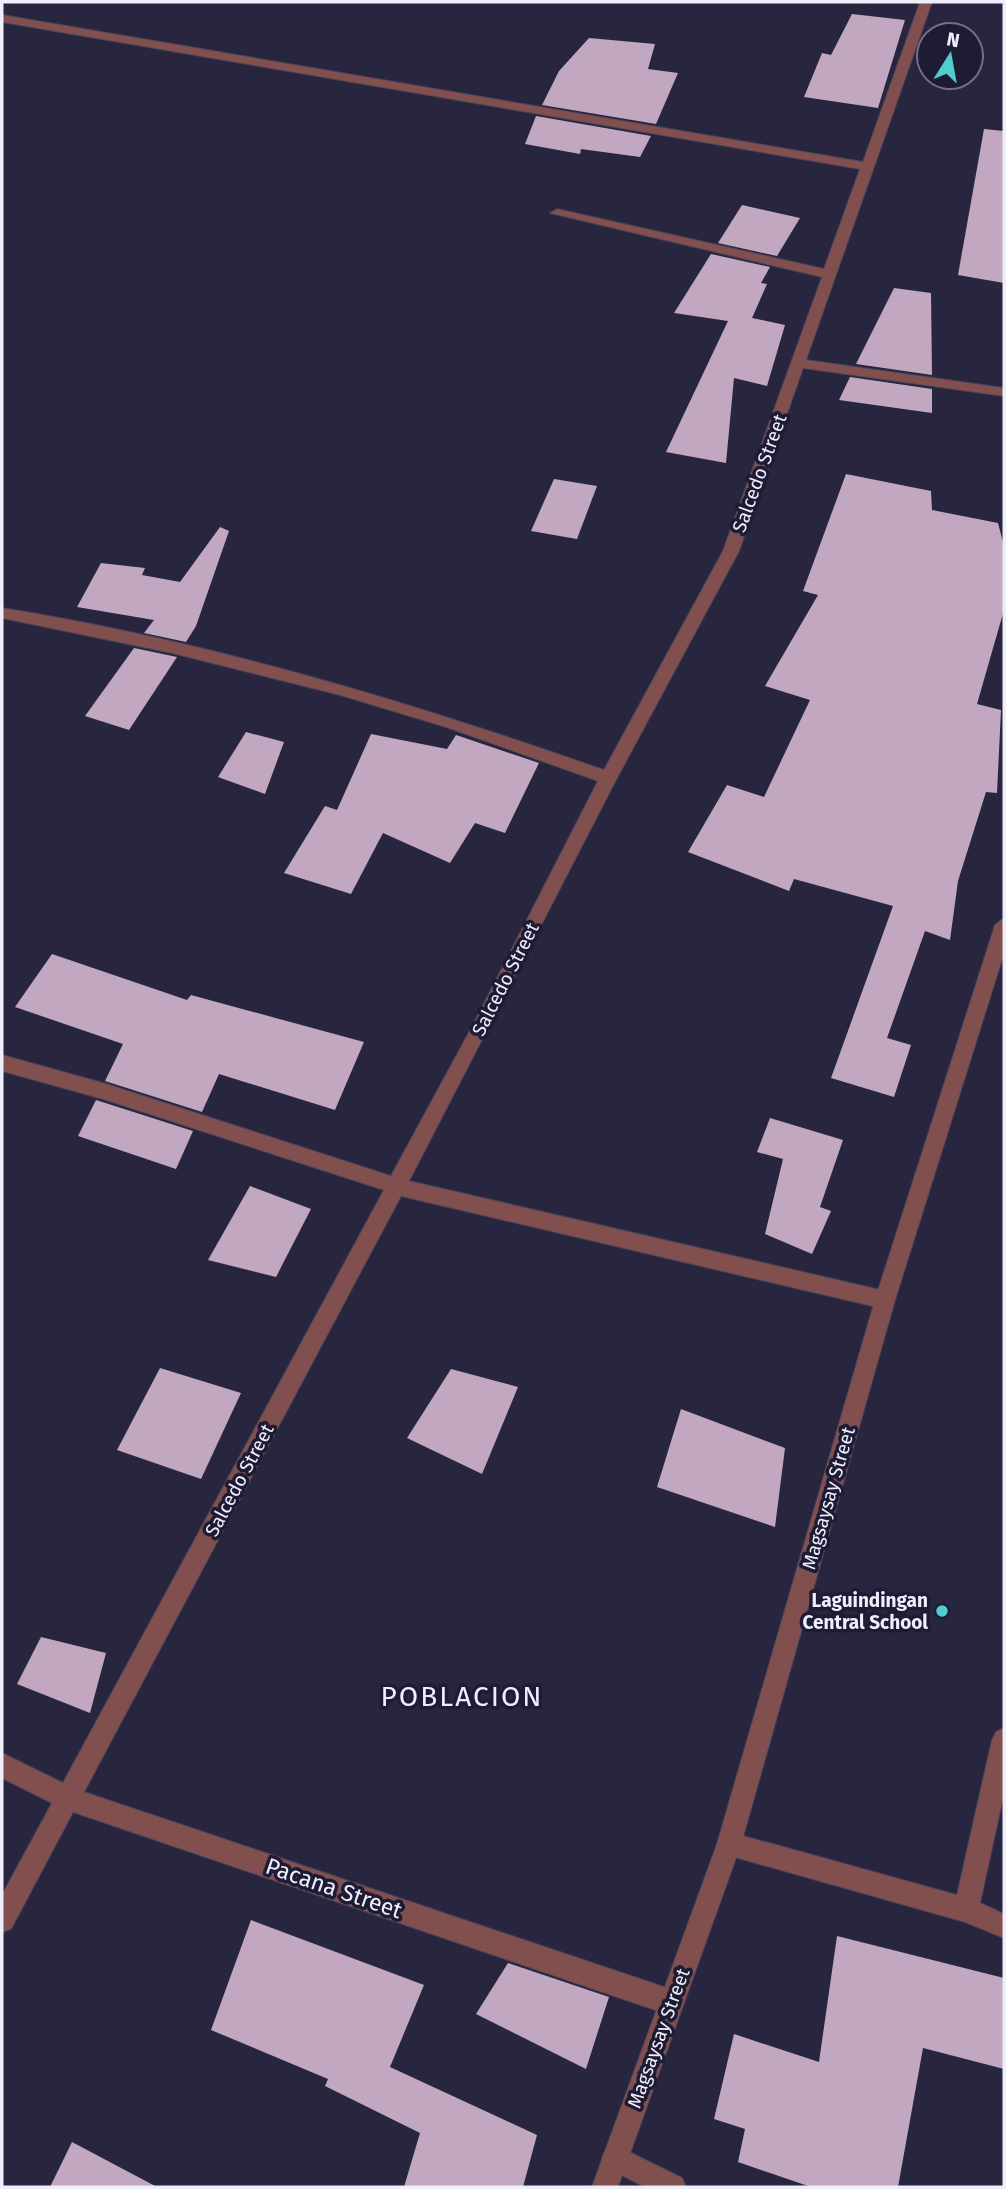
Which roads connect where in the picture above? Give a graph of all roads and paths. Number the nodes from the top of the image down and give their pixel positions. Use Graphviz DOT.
graph roads {
  1 [pos="926,2"];
  2 [pos="2,18"];
  3 [pos="866,166"];
  4 [pos="557,213"];
  5 [pos="828,274"];
  6 [pos="797,363"];
  7 [pos="1004,392"];
  8 [pos="2,612"];
  9 [pos="608,778"];
  10 [pos="1004,925"];
  11 [pos="2,1063"];
  12 [pos="396,1186"];
  13 [pos="885,1300"];
  14 [pos="1004,1740"];
  15 [pos="2,1765"];
  16 [pos="69,1799"];
  17 [pos="729,1844"];
  18 [pos="966,1910"];
  19 [pos="2,1920"];
  20 [pos="1004,1926"];
  21 [pos="670,2002"];
  22 [pos="615,2158"];
  23 [pos="605,2187"];
  24 [pos="673,2187"];
  1 -- 3 [label="street, Salcedo Street"];
  2 -- 3 [label="street"];
  3 -- 5 [label="street, Salcedo Street"];
  4 -- 5 [label="street"];
  5 -- 6 [label="street, Salcedo Street"];
  6 -- 7 [label="street"];
  6 -- 9 [label="street, Salcedo Street"];
  8 -- 9 [label="street"];
  9 -- 12 [label="street, Salcedo Street"];
  10 -- 13 [label="street, Magsaysay Street"];
  11 -- 12 [label="street"];
  12 -- 13 [label="street"];
  12 -- 16 [label="street, Salcedo Street"];
  13 -- 17 [label="street, Magsaysay Street"];
  14 -- 18 [label="street"];
  15 -- 16 [label="street, Pacana Street"];
  16 -- 19 [label="street, Salcedo Street"];
  16 -- 21 [label="street, Pacana Street"];
  17 -- 18 [label="street"];
  17 -- 21 [label="street, Magsaysay Street"];
  18 -- 20 [label="street"];
  21 -- 22 [label="street, Magsaysay Street"];
  22 -- 23 [label="street, Magsaysay Street"];
  22 -- 24 [label="street"];
}
